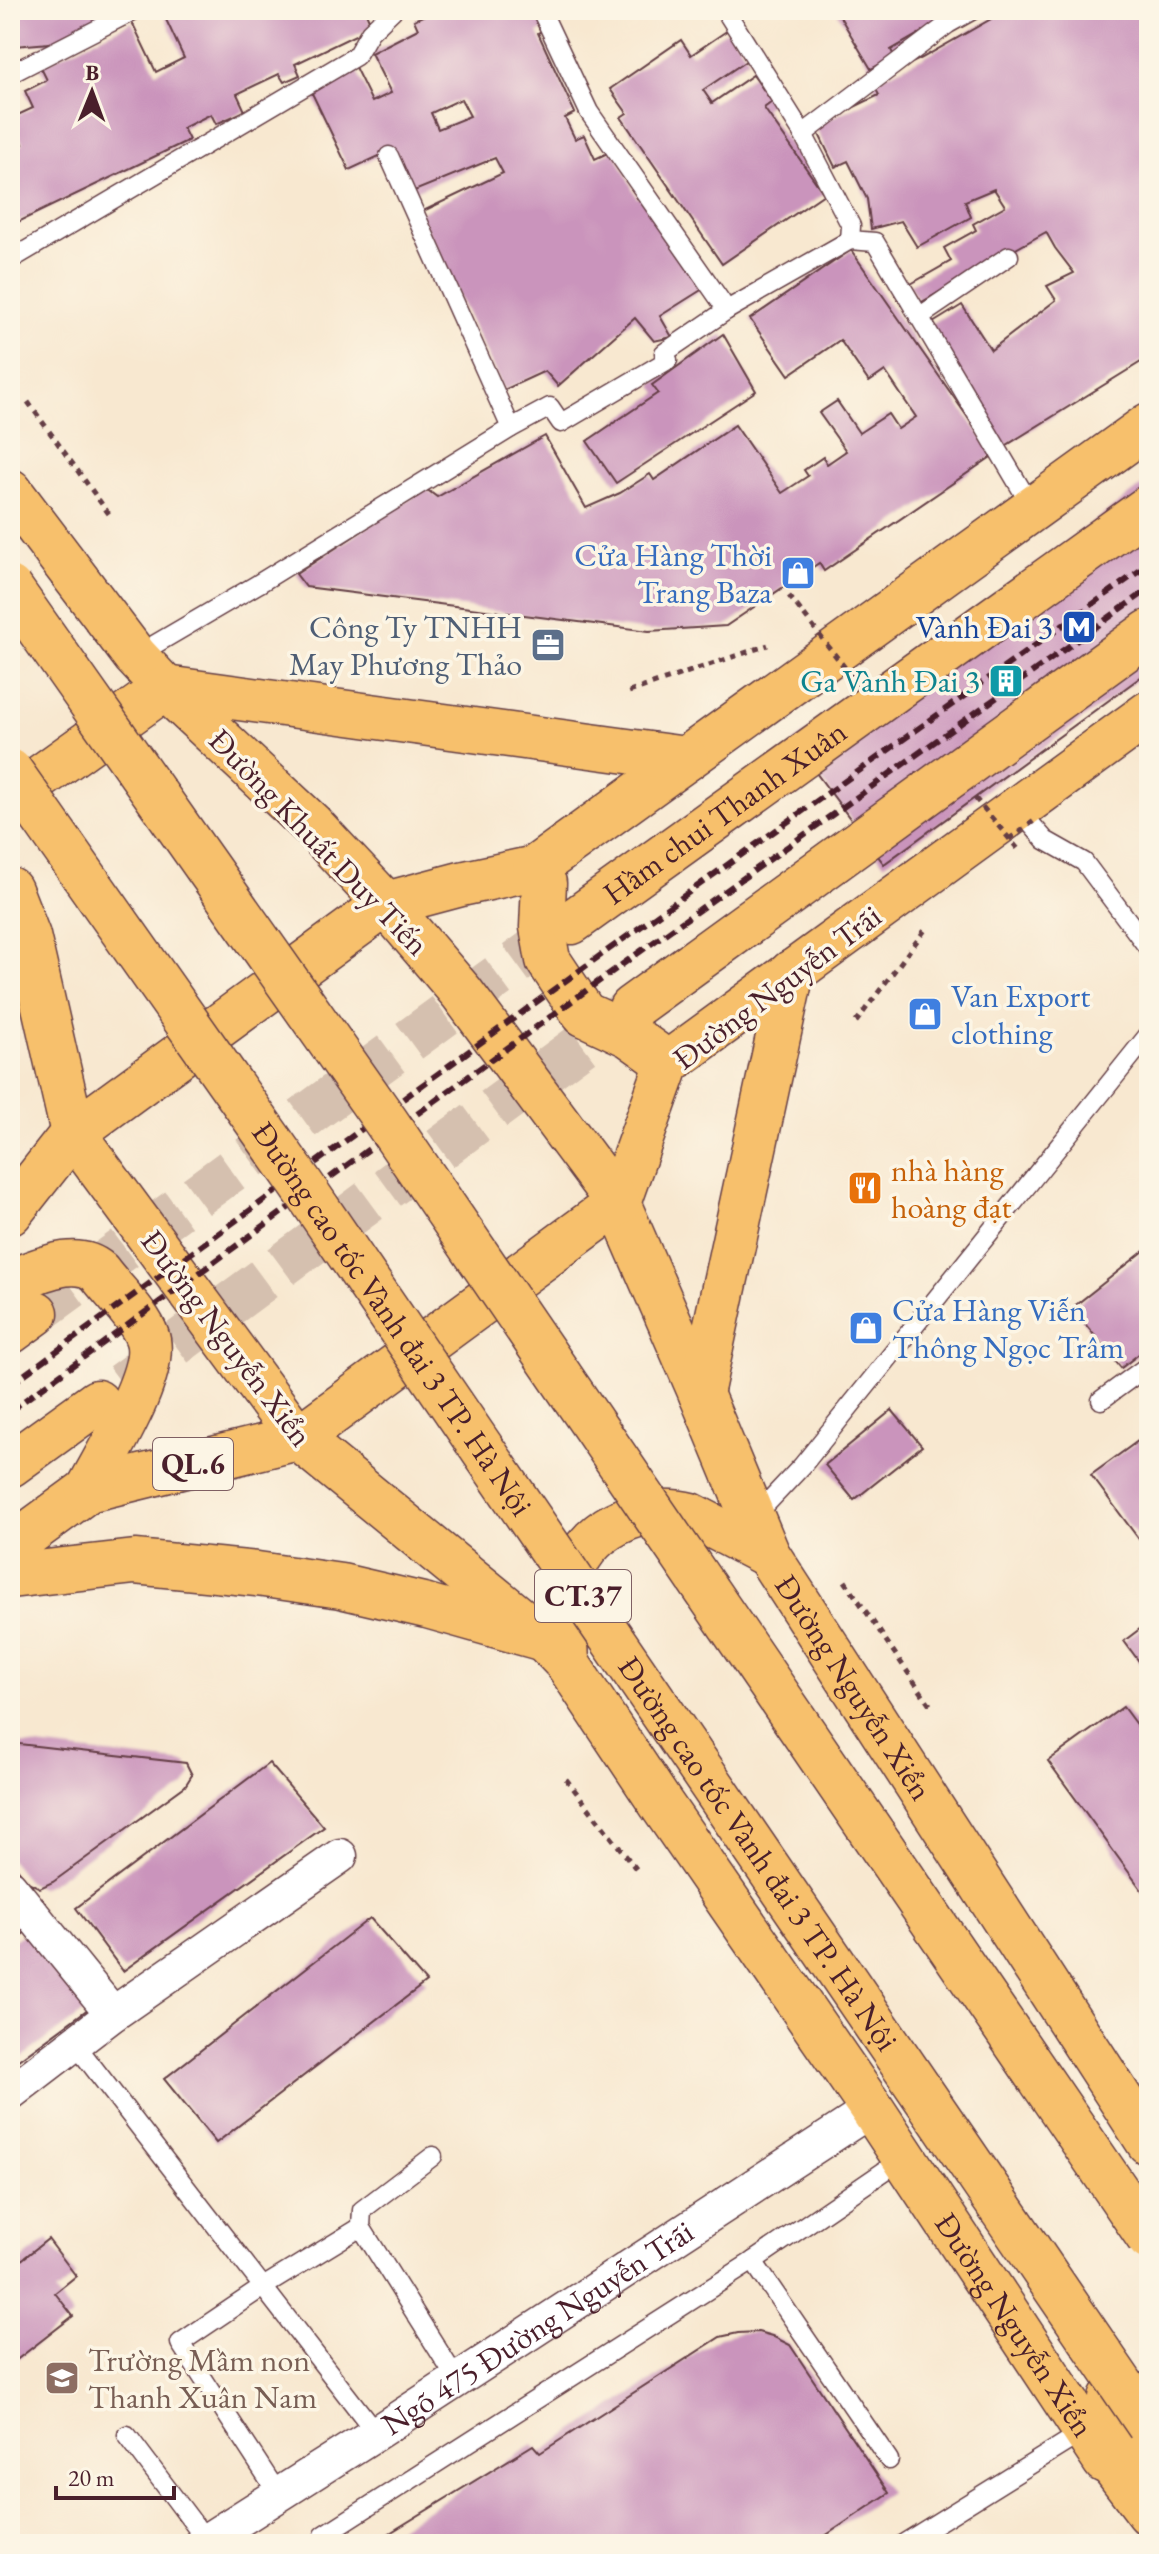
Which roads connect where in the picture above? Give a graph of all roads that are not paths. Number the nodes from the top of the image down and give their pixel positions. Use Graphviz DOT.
graph roads {
  1 [pos="135,10"];
  2 [pos="393,10"];
  3 [pos="541,10"];
  4 [pos="725,10"];
  5 [pos="973,10"];
  6 [pos="10,74"];
  7 [pos="803,134"];
  8 [pos="389,156"];
  9 [pos="850,240"];
  10 [pos="1009,256"];
  11 [pos="10,260"];
  12 [pos="727,310"];
  13 [pos="919,317"];
  14 [pos="1149,425"];
  15 [pos="511,428"];
  16 [pos="10,491"];
  17 [pos="1149,507"];
  18 [pos="1033,509"];
  19 [pos="10,588"];
  20 [pos="1149,632"];
  21 [pos="135,656"];
  22 [pos="165,688"];
  23 [pos="1149,713"];
  24 [pos="686,759"];
  25 [pos="10,771"];
  26 [pos="10,799"];
  27 [pos="1021,829"];
  28 [pos="535,868"];
  29 [pos="10,890"];
  30 [pos="386,904"];
  31 [pos="572,922"];
  32 [pos="1149,949"];
  33 [pos="792,972"];
  34 [pos="631,1008"];
  35 [pos="1149,1034"];
  36 [pos="668,1063"];
  37 [pos="73,1133"];
  38 [pos="618,1203"];
  39 [pos="10,1213"];
  40 [pos="19,1309"];
  41 [pos="1149,1365"];
  42 [pos="701,1394"];
  43 [pos="1101,1400"];
  44 [pos="97,1402"];
  45 [pos="298,1438"];
  46 [pos="10,1465"];
  47 [pos="88,1490"];
  48 [pos="761,1536"];
  49 [pos="10,1547"];
  50 [pos="10,1576"];
  51 [pos="555,1651"];
  52 [pos="687,1841"];
  53 [pos="340,1856"];
  54 [pos="10,1887"];
  55 [pos="113,2014"];
  56 [pos="76,2045"];
  57 [pos="10,2093"];
  58 [pos="872,2109"];
  59 [pos="1149,2143"];
  60 [pos="433,2156"];
  61 [pos="905,2157"];
  62 [pos="361,2227"];
  63 [pos="1149,2238"];
  64 [pos="753,2261"];
  65 [pos="263,2287"];
  66 [pos="457,2380"];
  67 [pos="1149,2425"];
  68 [pos="1086,2430"];
  69 [pos="376,2433"];
  70 [pos="127,2435"];
  71 [pos="1149,2453"];
  72 [pos="889,2460"];
  73 [pos="279,2495"];
  74 [pos="1149,2513"];
  75 [pos="1149,2533"];
  76 [pos="324,2535"];
  77 [pos="206,2543"];
  78 [pos="903,2544"];
  1 -- 6 [label="lane"];
  2 -- 11 [label="lane"];
  3 -- 12 [label="lane"];
  4 -- 7 [label="lane"];
  5 -- 7 [label="lane"];
  7 -- 9 [label="lane"];
  8 -- 15 [label="lane"];
  9 -- 12 [label="lane"];
  9 -- 13 [label="lane"];
  10 -- 13 [label="lane"];
  12 -- 15 [label="lane"];
  13 -- 18 [label="lane"];
  14 -- 18 [label="main road"];
  15 -- 21 [label="lane"];
  16 -- 21 [label="main road, Đường Khuất Duy Tiến"];
  17 -- 31 [label="main road, Hầm chui Thanh Xuân"];
  18 -- 24 [label="main road"];
  19 -- 63 [label="main road, bridge"];
  20 -- 34 [label="main road"];
  21 -- 22 [label="main road, Đường Khuất Duy Tiến"];
  22 -- 24 [label="main road"];
  22 -- 26 [label="main road"];
  22 -- 30 [label="main road, Đường Khuất Duy Tiến"];
  23 -- 27 [label="main road, Đường Nguyễn Trãi"];
  24 -- 28 [label="main road"];
  25 -- 67 [label="main road, Đường cao tốc Vành đai 3 TP. Hà Nội / CT.37, bridge"];
  27 -- 32 [label="lane"];
  27 -- 33 [label="main road, Đường Nguyễn Trãi"];
  28 -- 30 [label="main road"];
  28 -- 36 [label="main road"];
  29 -- 37 [label="main road"];
  30 -- 37 [label="main road"];
  30 -- 38 [label="main road, Đường Khuất Duy Tiến"];
  33 -- 36 [label="main road, Đường Nguyễn Trãi"];
  33 -- 42 [label="main road"];
  35 -- 48 [label="lane"];
  36 -- 38 [label="main road, Đường Nguyễn Trãi"];
  37 -- 39 [label="main road"];
  37 -- 45 [label="main road, Đường Nguyễn Xiển"];
  38 -- 42 [label="main road, Đường Nguyễn Xiển"];
  38 -- 45 [label="main road"];
  40 -- 47 [label="main road"];
  41 -- 43 [label="lane"];
  42 -- 48 [label="main road, Đường Nguyễn Xiển"];
  44 -- 46 [label="main road"];
  45 -- 47 [label="main road, QL.6"];
  45 -- 51 [label="main road, Đường Nguyễn Xiển"];
  47 -- 49 [label="main road, QL.6"];
  48 -- 51 [label="main road"];
  48 -- 59 [label="main road, Đường Nguyễn Xiển"];
  50 -- 51 [label="main road"];
  51 -- 52 [label="main road, Đường Nguyễn Xiển"];
  52 -- 58 [label="main road, Đường Nguyễn Xiển"];
  52 -- 71 [label="main road, Đường Nguyễn Xiển"];
  53 -- 55 [label="street"];
  54 -- 55 [label="street"];
  55 -- 56 [label="street"];
  56 -- 57 [label="street"];
  56 -- 65 [label="lane"];
  58 -- 61 [label="main road, Đường Nguyễn Xiển"];
  58 -- 66 [label="street, Ngõ 475 Đường Nguyễn Trãi"];
  60 -- 62 [label="lane"];
  61 -- 64 [label="lane"];
  61 -- 68 [label="main road, Đường Nguyễn Xiển"];
  62 -- 65 [label="lane"];
  62 -- 66 [label="lane"];
  64 -- 72 [label="lane"];
  64 -- 76 [label="lane"];
  65 -- 69 [label="lane"];
  65 -- 73 [label="lane"];
  66 -- 69 [label="street, Ngõ 475 Đường Nguyễn Trãi"];
  68 -- 74 [label="main road"];
  68 -- 75 [label="main road, Đường Nguyễn Xiển"];
  68 -- 78 [label="lane"];
  69 -- 73 [label="street, Ngõ 475 Đường Nguyễn Trãi"];
  70 -- 77 [label="lane"];
  73 -- 77 [label="street, Ngõ 475 Đường Nguyễn Trãi"];
}
